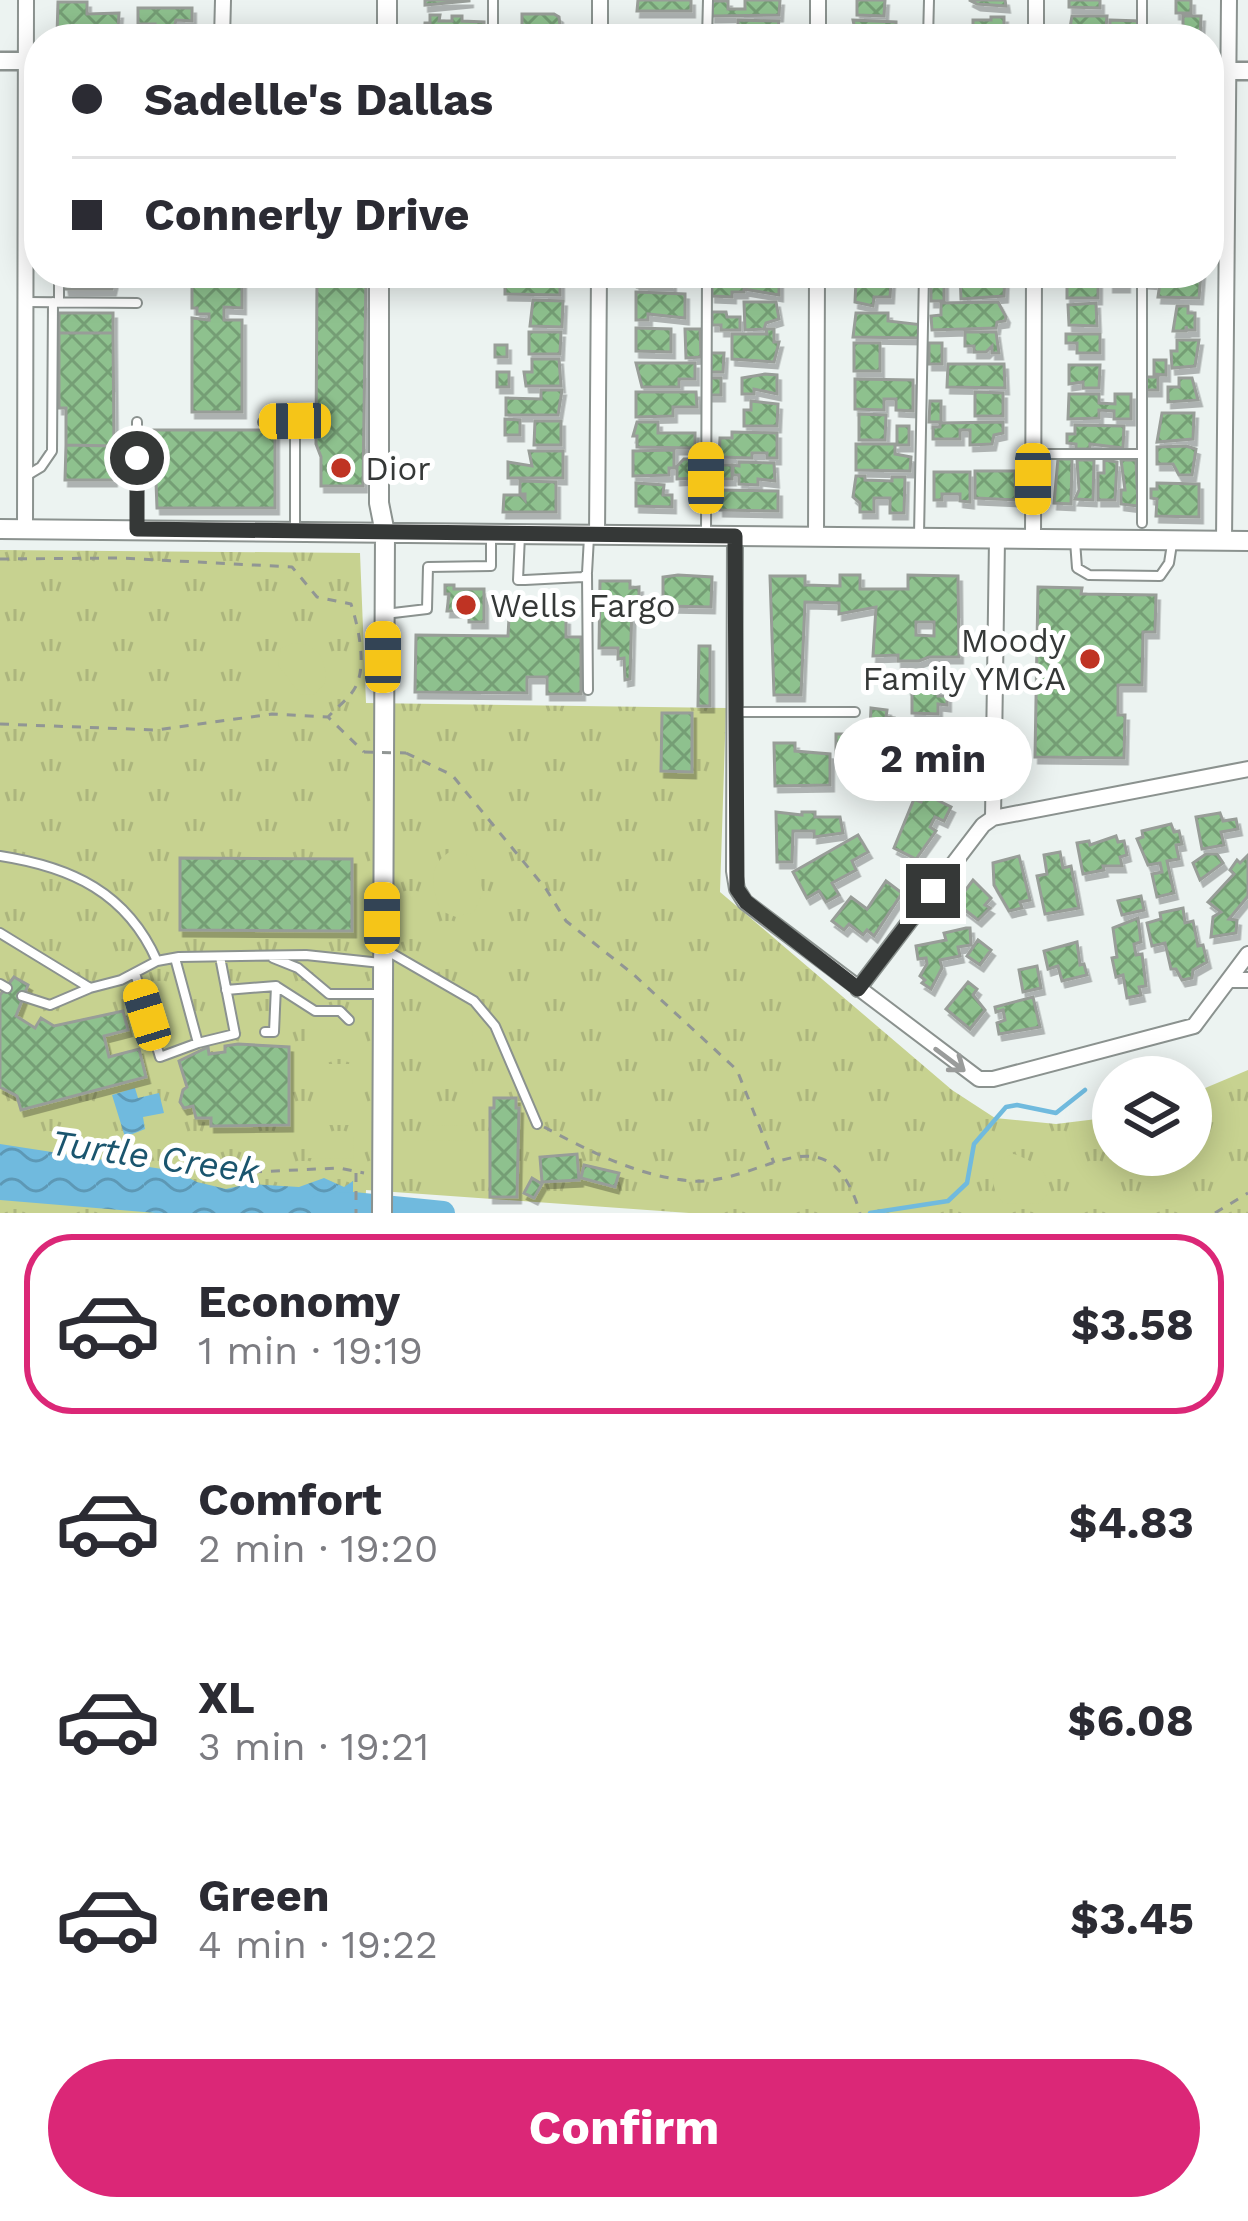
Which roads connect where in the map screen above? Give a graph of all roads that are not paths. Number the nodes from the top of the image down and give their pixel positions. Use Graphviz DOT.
graph roads {
  1 [pos="1229,0"];
  2 [pos="1238,71"];
  3 [pos="26,288"];
  4 [pos="57,288"];
  5 [pos="385,288"];
  6 [pos="598,288"];
  7 [pos="707,288"];
  8 [pos="817,288"];
  9 [pos="925,288"];
  10 [pos="1034,288"];
  11 [pos="1142,288"];
  12 [pos="25,302"];
  13 [pos="56,302"];
  14 [pos="137,303"];
  15 [pos="137,422"];
  16 [pos="263,422"];
  17 [pos="1033,454"];
  18 [pos="1142,454"];
  19 [pos="25,476"];
  20 [pos="1142,523"];
  21 [pos="0,529"];
  22 [pos="25,529"];
  23 [pos="137,529"];
  24 [pos="295,532"];
  25 [pos="385,533"];
  26 [pos="491,535"];
  27 [pos="520,535"];
  28 [pos="593,535"];
  29 [pos="706,536"];
  30 [pos="735,536"];
  31 [pos="816,537"];
  32 [pos="919,538"];
  33 [pos="997,539"];
  34 [pos="1033,539"];
  35 [pos="1075,539"];
  36 [pos="1172,540"];
  37 [pos="1224,541"];
  38 [pos="1248,541"];
  39 [pos="587,573"];
  40 [pos="384,614"];
  41 [pos="588,690"];
  42 [pos="734,712"];
  43 [pos="855,712"];
  44 [pos="1248,770"];
  45 [pos="993,818"];
  46 [pos="0,856"];
  47 [pos="0,933"];
  48 [pos="1248,954"];
  49 [pos="382,956"];
  50 [pos="220,957"];
  51 [pos="272,957"];
  52 [pos="175,958"];
  53 [pos="157,961"];
  54 [pos="135,974"];
  55 [pos="1230,980"];
  56 [pos="1248,980"];
  57 [pos="276,986"];
  58 [pos="90,988"];
  59 [pos="226,989"];
  60 [pos="858,989"];
  61 [pos="382,994"];
  62 [pos="22,996"];
  63 [pos="349,1020"];
  64 [pos="265,1032"];
  65 [pos="198,1043"];
  66 [pos="537,1124"];
  67 [pos="382,1213"];
  1 -- 2 [label="street"];
  2 -- 37 [label="street"];
  3 -- 12 [label="street"];
  4 -- 13 [label="lane"];
  5 -- 25 [label="main road"];
  6 -- 28 [label="street"];
  7 -- 29 [label="lane"];
  8 -- 31 [label="street"];
  9 -- 32 [label="lane"];
  10 -- 17 [label="street"];
  11 -- 18 [label="lane"];
  12 -- 13 [label="lane"];
  12 -- 19 [label="street"];
  13 -- 14 [label="lane"];
  13 -- 19 [label="lane"];
  15 -- 23 [label="lane"];
  16 -- 24 [label="lane"];
  17 -- 18 [label="lane"];
  17 -- 34 [label="street"];
  18 -- 20 [label="lane"];
  19 -- 22 [label="street"];
  21 -- 22 [label="main road"];
  22 -- 23 [label="main road"];
  23 -- 24 [label="main road"];
  24 -- 25 [label="main road"];
  25 -- 26 [label="main road"];
  25 -- 40 [label="main road"];
  26 -- 27 [label="main road"];
  26 -- 40 [label="lane"];
  27 -- 28 [label="main road"];
  27 -- 39 [label="lane"];
  28 -- 29 [label="main road"];
  28 -- 39 [label="lane"];
  29 -- 30 [label="main road"];
  30 -- 31 [label="main road"];
  30 -- 42 [label="street"];
  31 -- 32 [label="main road"];
  32 -- 33 [label="main road"];
  33 -- 34 [label="main road"];
  33 -- 45 [label="street"];
  34 -- 35 [label="main road"];
  35 -- 36 [label="main road"];
  35 -- 36 [label="lane"];
  36 -- 37 [label="main road"];
  37 -- 38 [label="main road"];
  39 -- 41 [label="lane"];
  40 -- 49 [label="main road"];
  42 -- 43 [label="lane"];
  42 -- 60 [label="street"];
  44 -- 45 [label="street"];
  45 -- 60 [label="street"];
  46 -- 53 [label="lane"];
  47 -- 58 [label="lane"];
  48 -- 55 [label="street"];
  49 -- 51 [label="lane"];
  49 -- 61 [label="main road"];
  49 -- 66 [label="lane"];
  50 -- 51 [label="lane"];
  50 -- 52 [label="lane"];
  50 -- 59 [label="lane"];
  51 -- 61 [label="lane"];
  52 -- 53 [label="lane"];
  52 -- 65 [label="lane"];
  53 -- 54 [label="lane"];
  54 -- 58 [label="lane"];
  54 -- 65 [label="lane"];
  55 -- 56 [label="street"];
  60 -- 55 [label="street, one-way"];
  57 -- 59 [label="lane"];
  57 -- 63 [label="lane"];
  57 -- 64 [label="lane"];
  58 -- 62 [label="lane"];
  59 -- 65 [label="lane"];
  61 -- 67 [label="main road"];
}
